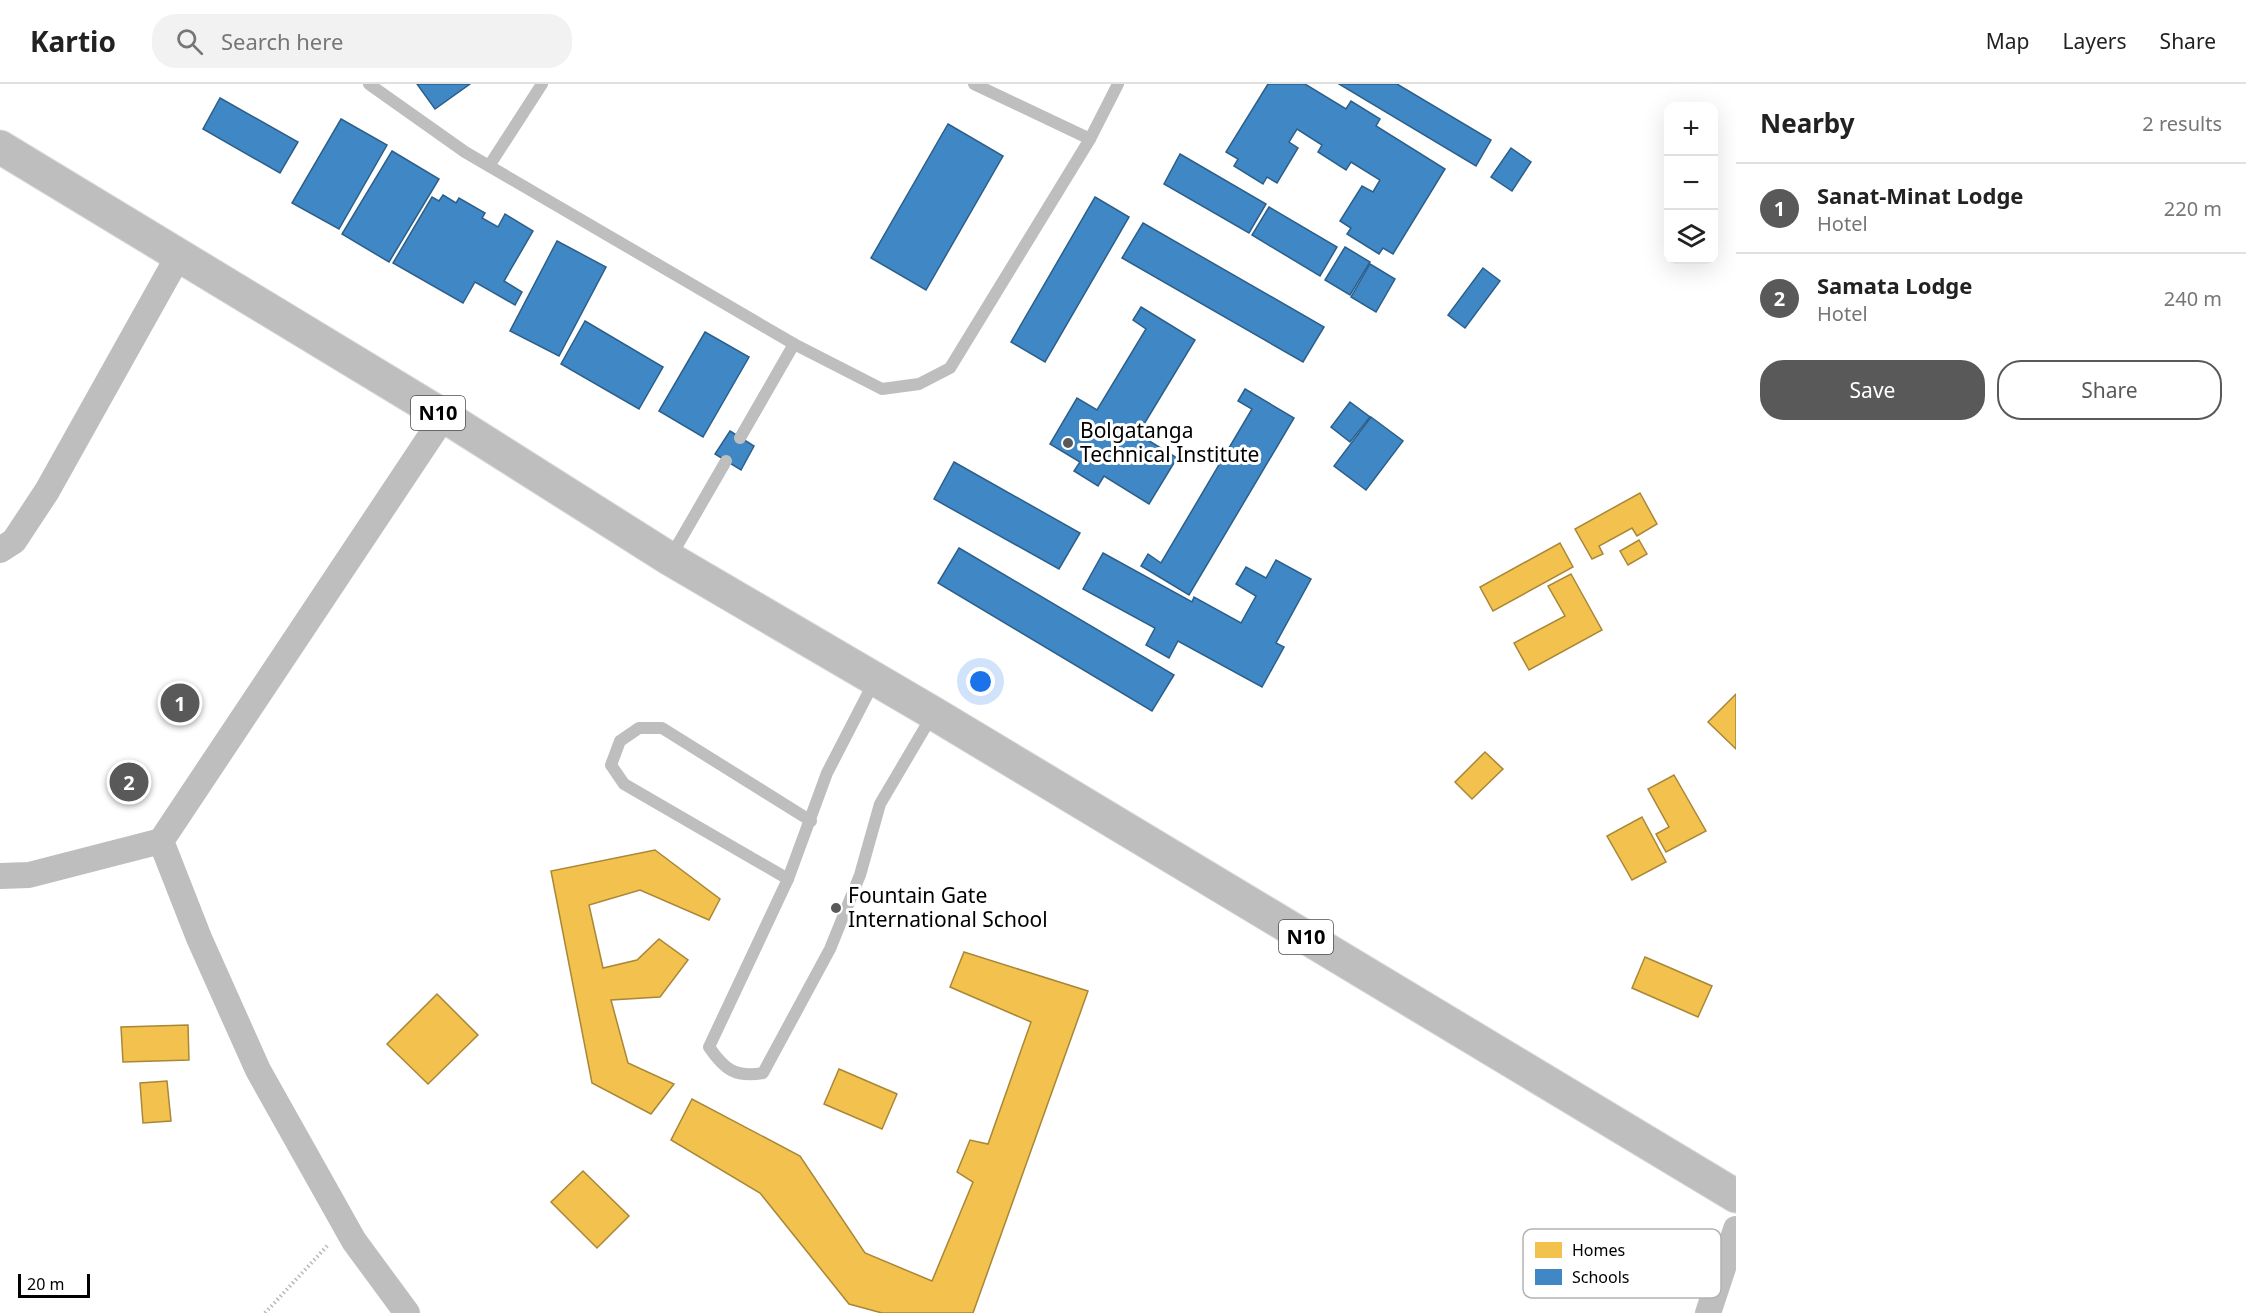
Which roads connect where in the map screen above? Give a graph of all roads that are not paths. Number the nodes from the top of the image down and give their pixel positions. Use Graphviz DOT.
graph roads {
  1 [pos="369,84"];
  2 [pos="542,84"];
  3 [pos="974,84"];
  4 [pos="1118,84"];
  5 [pos="1090,139"];
  6 [pos="0,147"];
  7 [pos="489,166"];
  8 [pos="179,255"];
  9 [pos="794,344"];
  10 [pos="444,416"];
  11 [pos="740,438"];
  12 [pos="726,461"];
  13 [pos="0,550"];
  14 [pos="670,559"];
  15 [pos="875,679"];
  16 [pos="933,713"];
  17 [pos="811,821"];
  18 [pos="161,841"];
  19 [pos="0,876"];
  20 [pos="788,879"];
  21 [pos="1736,1196"];
  22 [pos="1736,1229"];
  23 [pos="1721,1274"];
  24 [pos="1713,1298"];
  25 [pos="407,1313"];
  26 [pos="1708,1313"];
  1 -- 7 [label="lane"];
  2 -- 7 [label="lane"];
  3 -- 5 [label="lane"];
  4 -- 5 [label="lane"];
  5 -- 9 [label="lane"];
  6 -- 8 [label="highway, N10"];
  7 -- 9 [label="lane"];
  8 -- 10 [label="highway, N10"];
  8 -- 13 [label="street"];
  9 -- 11 [label="lane"];
  10 -- 14 [label="highway, N10"];
  10 -- 18 [label="street"];
  12 -- 14 [label="lane"];
  14 -- 15 [label="highway, N10"];
  15 -- 16 [label="highway, N10"];
  15 -- 17 [label="lane"];
  16 -- 20 [label="lane"];
  16 -- 21 [label="highway, N10"];
  17 -- 20 [label="lane"];
  17 -- 20 [label="lane"];
  18 -- 19 [label="street"];
  18 -- 25 [label="street"];
  22 -- 23 [label="street"];
  24 -- 26 [label="street"];
}
